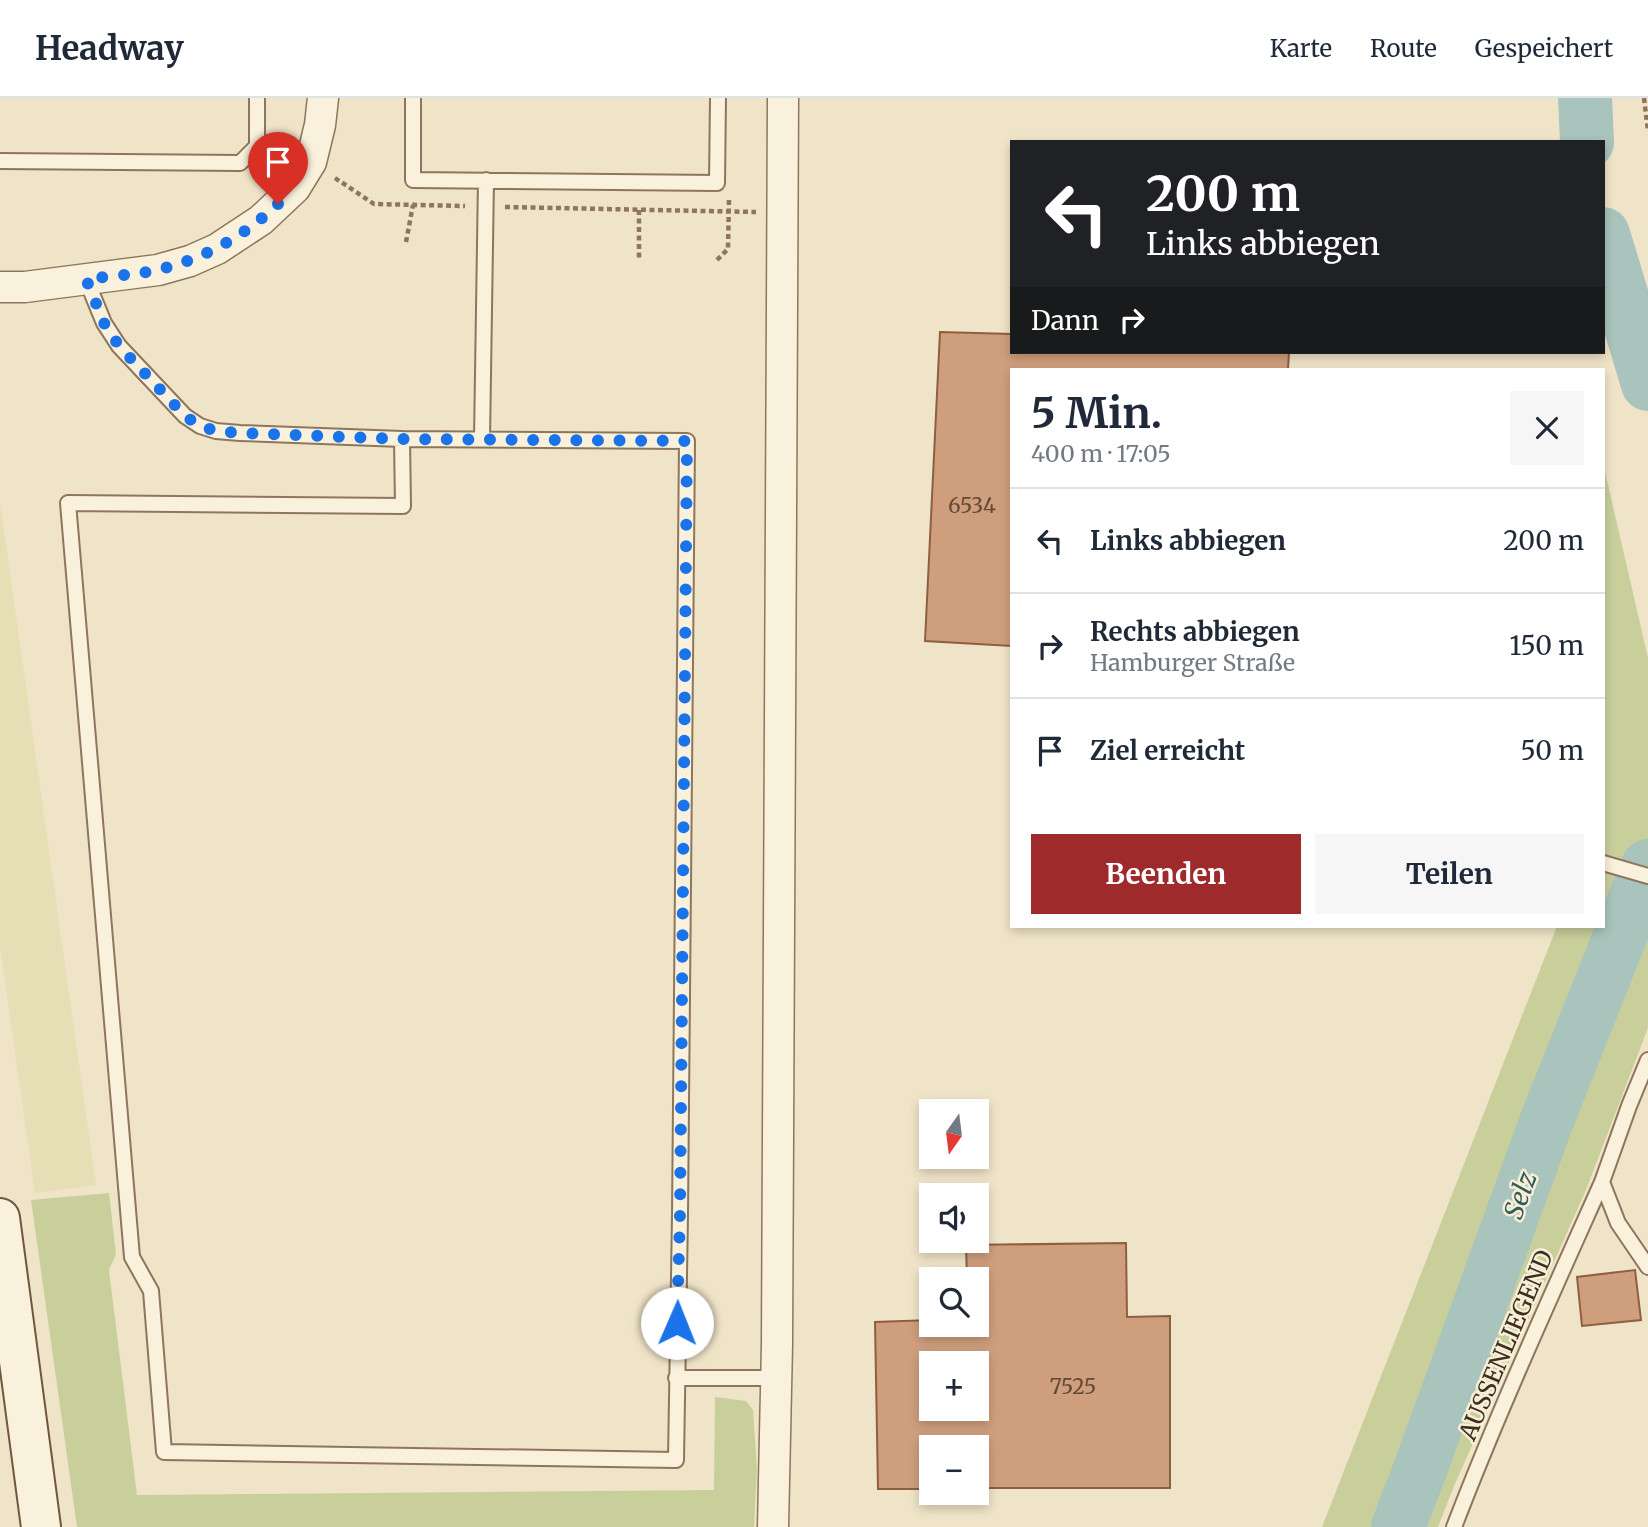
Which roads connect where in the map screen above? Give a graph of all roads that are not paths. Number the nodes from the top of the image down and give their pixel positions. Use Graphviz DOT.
graph roads {
  1 [pos="257,98"];
  2 [pos="323,98"];
  3 [pos="413,98"];
  4 [pos="718,98"];
  5 [pos="783,98"];
  6 [pos="0,161"];
  7 [pos="486,180"];
  8 [pos="86,279"];
  9 [pos="8,290"];
  10 [pos="402,439"];
  11 [pos="482,439"];
  12 [pos="1605,864"];
  13 [pos="1648,876"];
  14 [pos="1648,1060"];
  15 [pos="1602,1182"];
  16 [pos="0,1218"];
  17 [pos="1648,1267"];
  18 [pos="676,1378"];
  19 [pos="776,1378"];
  20 [pos="41,1527"];
  21 [pos="773,1527"];
  22 [pos="1454,1527"];
  1 -- 6 [label="lane"];
  2 -- 8 [label="street"];
  3 -- 7 [label="lane"];
  4 -- 7 [label="lane"];
  5 -- 19 [label="street"];
  7 -- 11 [label="lane"];
  8 -- 9 [label="street"];
  8 -- 10 [label="lane"];
  10 -- 11 [label="lane"];
  10 -- 18 [label="lane"];
  11 -- 18 [label="lane"];
  12 -- 13 [label="lane"];
  14 -- 15 [label="lane, AUSSENLIEGEND"];
  15 -- 17 [label="lane"];
  15 -- 22 [label="lane, AUSSENLIEGEND"];
  16 -- 20 [label="main road"];
  18 -- 19 [label="lane"];
  19 -- 21 [label="street"];
}
